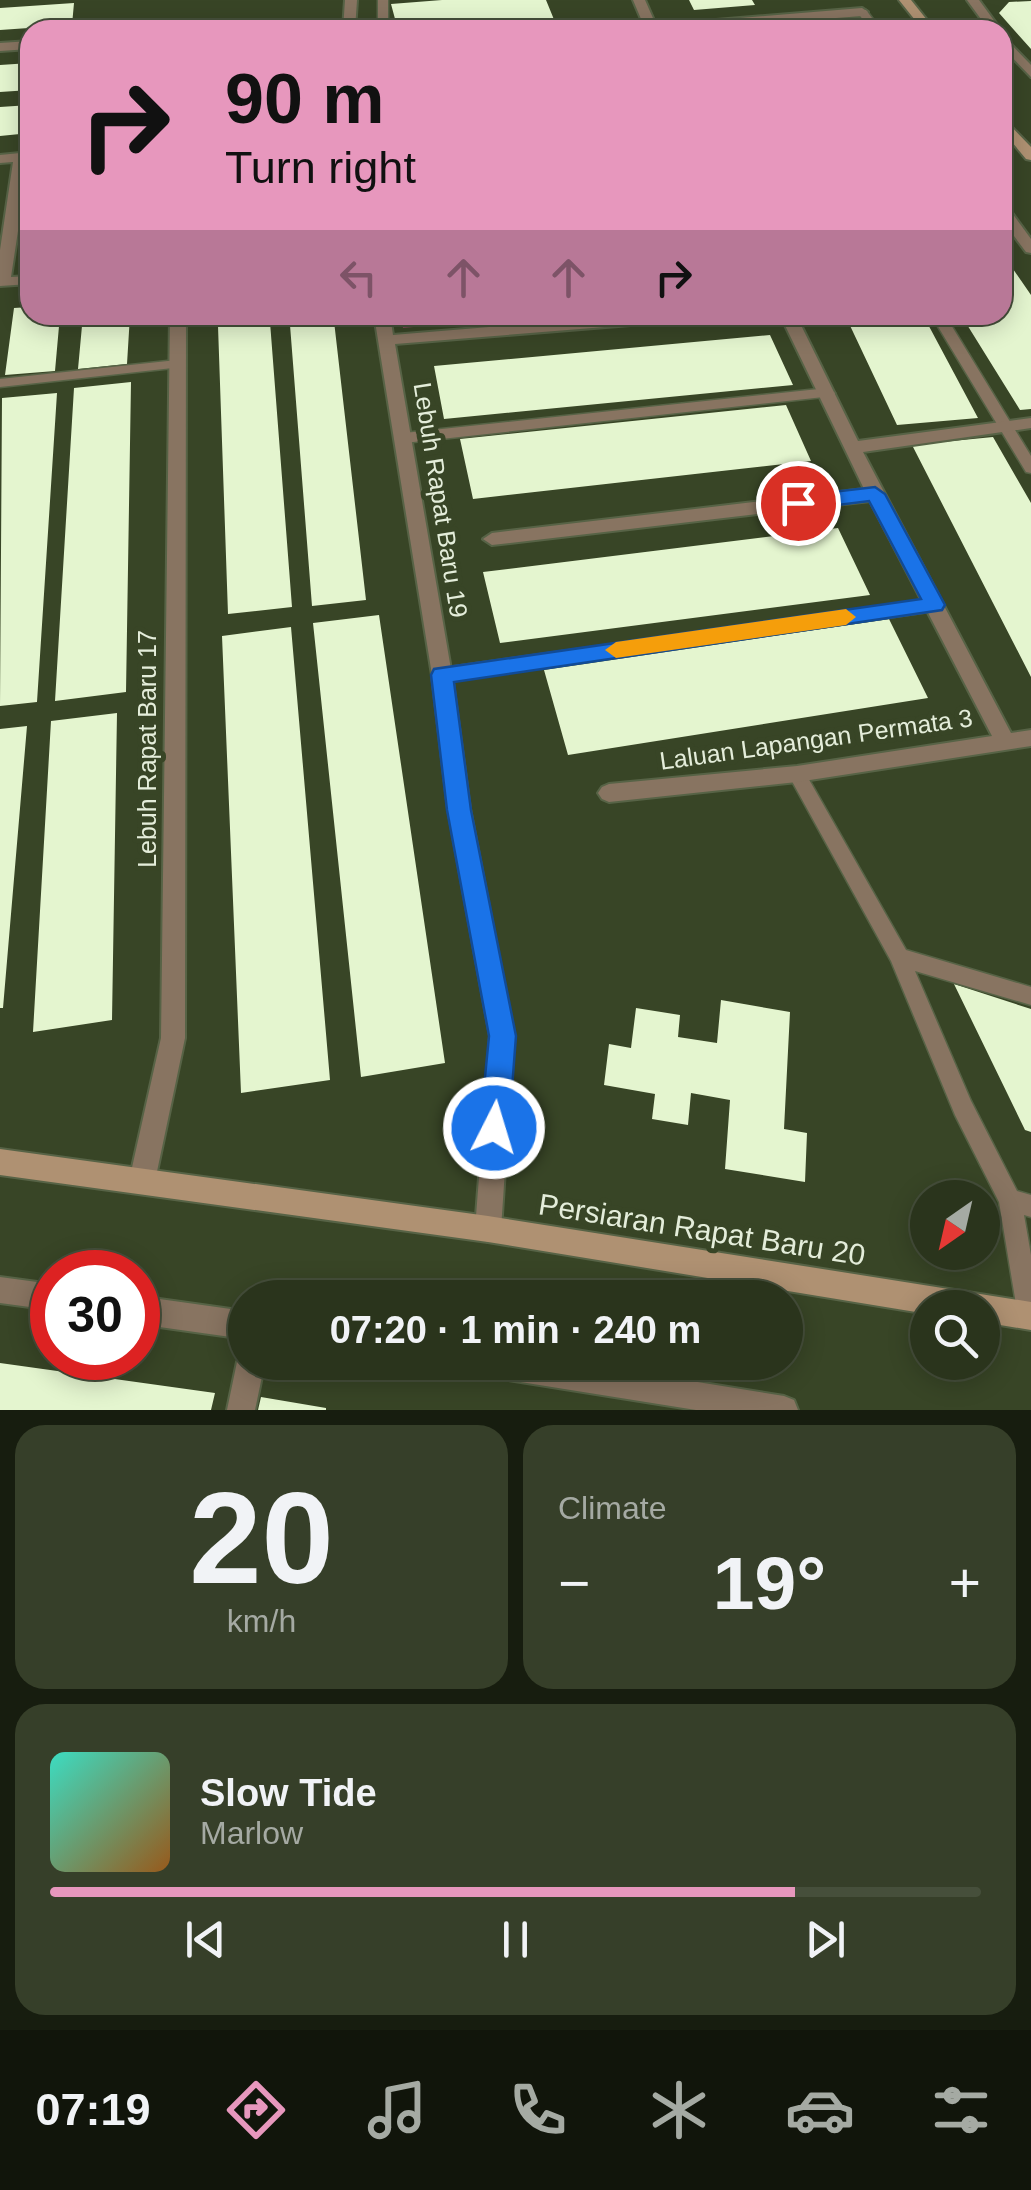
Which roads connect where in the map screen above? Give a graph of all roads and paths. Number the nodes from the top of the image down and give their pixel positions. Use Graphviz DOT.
graph roads {
  1 [pos="854,0"];
  2 [pos="905,0"];
  3 [pos="862,12"];
  4 [pos="769,20"];
  5 [pos="868,20"];
  6 [pos="921,20"];
  7 [pos="1012,51"];
  8 [pos="1031,74"];
  9 [pos="1012,132"];
  10 [pos="1031,156"];
  11 [pos="20,174"];
  12 [pos="6,222"];
  13 [pos="1012,232"];
  14 [pos="1031,249"];
  15 [pos="1,282"];
  16 [pos="179,325"];
  17 [pos="384,325"];
  18 [pos="570,325"];
  19 [pos="793,325"];
  20 [pos="944,325"];
  21 [pos="388,340"];
  22 [pos="177,364"];
  23 [pos="0,383"];
  24 [pos="828,393"];
  25 [pos="1031,422"];
  26 [pos="1003,426"];
  27 [pos="404,438"];
  28 [pos="855,447"];
  29 [pos="1031,468"];
  30 [pos="875,494"];
  31 [pos="492,539"];
  32 [pos="935,605"];
  33 [pos="442,675"];
  34 [pos="1031,738"];
  35 [pos="1005,741"];
  36 [pos="797,774"];
  37 [pos="608,792"];
  38 [pos="898,957"];
  39 [pos="1031,996"];
  40 [pos="0,1162"];
  41 [pos="142,1181"];
  42 [pos="1021,1203"];
  43 [pos="488,1229"];
  44 [pos="0,1290"];
  45 [pos="30,1294"];
  46 [pos="910,1297"];
  47 [pos="1000,1311"];
  48 [pos="160,1313"];
  49 [pos="1031,1316"];
  50 [pos="228,1323"];
  51 [pos="248,1380"];
  52 [pos="596,1380"];
  53 [pos="241,1410"];
  54 [pos="784,1410"];
  1 -- 3 [label="street"];
  2 -- 6 [label="street"];
  3 -- 4 [label="street"];
  3 -- 5 [label="lane"];
  7 -- 8 [label="street"];
  9 -- 10 [label="street"];
  11 -- 12 [label="street"];
  12 -- 15 [label="street"];
  13 -- 14 [label="street"];
  16 -- 22 [label="street, Lebuh Rapat Baru 17"];
  17 -- 21 [label="street, Lebuh Rapat Baru 19"];
  18 -- 21 [label="street"];
  19 -- 24 [label="street"];
  20 -- 26 [label="lane"];
  21 -- 27 [label="street, Lebuh Rapat Baru 19"];
  22 -- 23 [label="lane"];
  22 -- 41 [label="street, Lebuh Rapat Baru 17"];
  24 -- 27 [label="lane"];
  24 -- 28 [label="street"];
  25 -- 26 [label="street"];
  26 -- 28 [label="street"];
  26 -- 29 [label="lane"];
  27 -- 33 [label="street, Lebuh Rapat Baru 19"];
  28 -- 30 [label="street"];
  30 -- 31 [label="street"];
  30 -- 32 [label="street"];
  32 -- 33 [label="lane"];
  32 -- 35 [label="street"];
  33 -- 43 [label="street, Lebuh Rapat Baru 19"];
  34 -- 35 [label="street, Laluan Lapangan Permata 3"];
  35 -- 36 [label="street, Laluan Lapangan Permata 3"];
  36 -- 37 [label="street, Laluan Lapangan Permata 3"];
  36 -- 38 [label="lane"];
  38 -- 39 [label="lane"];
  38 -- 42 [label="lane"];
  40 -- 41 [label="street, Persiaran Rapat Baru 20"];
  41 -- 43 [label="street, Persiaran Rapat Baru 20"];
  42 -- 49 [label="lane"];
  43 -- 46 [label="street, Persiaran Rapat Baru 20"];
  44 -- 45 [label="street"];
  47 -- 49 [label="street, Persiaran Rapat Baru 20"];
  48 -- 50 [label="street"];
  51 -- 53 [label="street"];
  52 -- 54 [label="street"];
}
